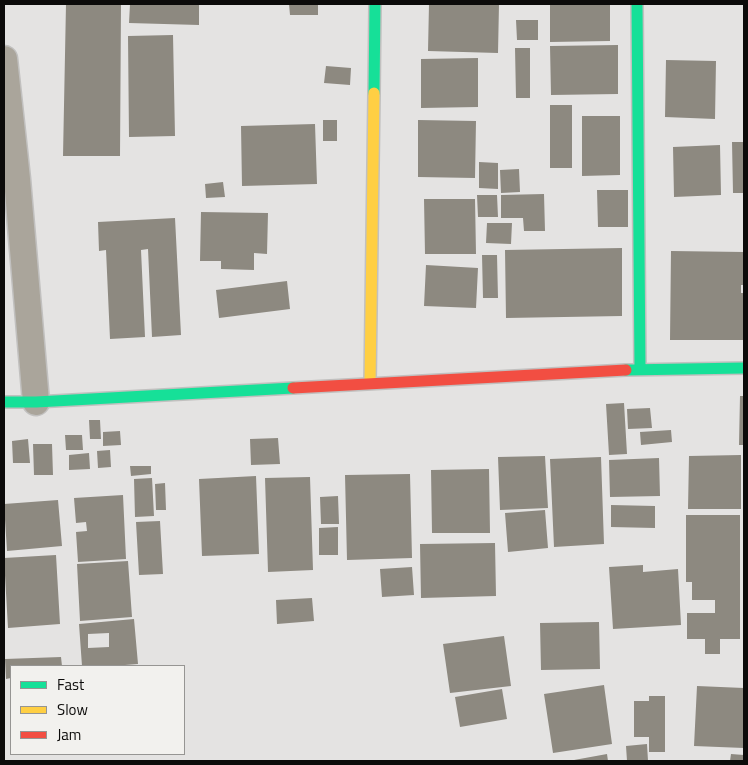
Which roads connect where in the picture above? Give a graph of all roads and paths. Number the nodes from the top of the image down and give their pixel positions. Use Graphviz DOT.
graph roads {
  1 [pos="374,4"];
  2 [pos="637,4"];
  3 [pos="4,59"];
  4 [pos="10,175"];
  5 [pos="744,368"];
  6 [pos="640,369"];
  7 [pos="370,383"];
  8 [pos="4,402"];
  9 [pos="36,402"];
  1 -- 7 [label="main road"];
  2 -- 6 [label="main road"];
  3 -- 4 [label="street"];
  4 -- 9 [label="street"];
  5 -- 6 [label="main road"];
  6 -- 7 [label="main road"];
  7 -- 9 [label="main road"];
  8 -- 9 [label="main road"];
}
